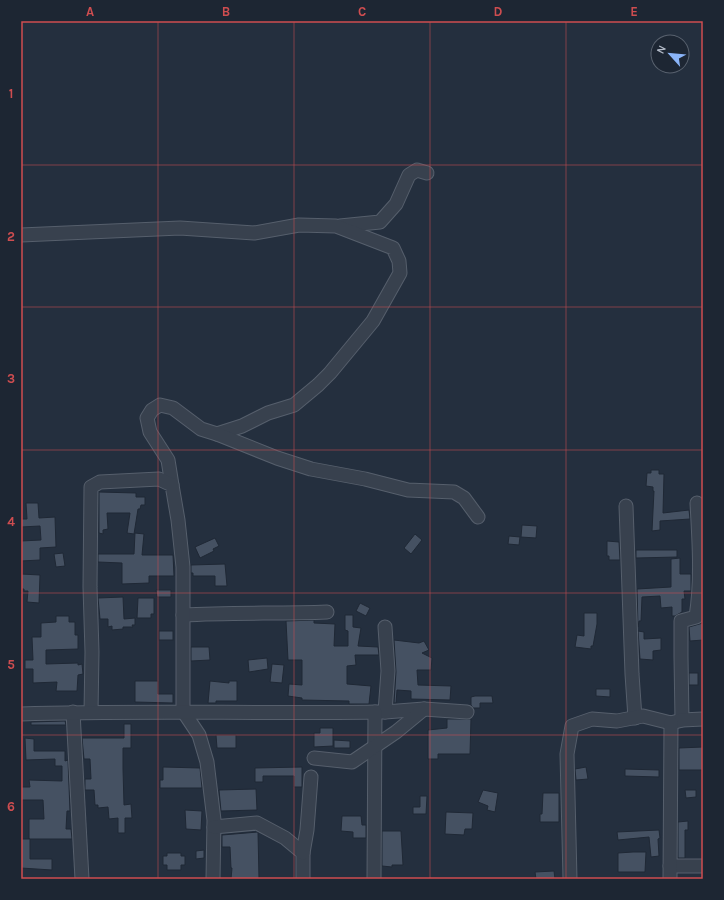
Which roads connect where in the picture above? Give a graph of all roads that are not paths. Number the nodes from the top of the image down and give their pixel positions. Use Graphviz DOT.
graph roads {
  1 [pos="426,173"];
  2 [pos="336,226"];
  3 [pos="21,236"];
  4 [pos="217,434"];
  5 [pos="172,485"];
  6 [pos="697,503"];
  7 [pos="626,506"];
  8 [pos="478,517"];
  9 [pos="701,541"];
  10 [pos="327,612"];
  11 [pos="183,615"];
  12 [pos="386,627"];
  13 [pos="424,709"];
  14 [pos="183,711"];
  15 [pos="73,712"];
  16 [pos="91,712"];
  17 [pos="380,712"];
  18 [pos="467,712"];
  19 [pos="21,714"];
  20 [pos="635,718"];
  21 [pos="703,719"];
  22 [pos="677,722"];
  23 [pos="374,748"];
  24 [pos="314,758"];
  25 [pos="311,777"];
  26 [pos="214,827"];
  27 [pos="303,853"];
  28 [pos="670,866"];
  29 [pos="703,866"];
  30 [pos="82,879"];
  31 [pos="213,879"];
  32 [pos="303,879"];
  33 [pos="374,879"];
  34 [pos="570,879"];
  35 [pos="670,879"];
  1 -- 2 [label="street"];
  2 -- 3 [label="street"];
  2 -- 4 [label="street"];
  4 -- 5 [label="street"];
  4 -- 8 [label="street"];
  5 -- 11 [label="street"];
  5 -- 16 [label="street"];
  6 -- 9 [label="street"];
  7 -- 20 [label="street"];
  9 -- 22 [label="street"];
  10 -- 11 [label="street"];
  11 -- 14 [label="street"];
  12 -- 17 [label="street"];
  13 -- 17 [label="street"];
  13 -- 18 [label="street"];
  13 -- 23 [label="street"];
  14 -- 16 [label="street"];
  14 -- 17 [label="street"];
  14 -- 26 [label="street"];
  15 -- 16 [label="street"];
  15 -- 19 [label="street"];
  15 -- 30 [label="street"];
  17 -- 23 [label="street"];
  20 -- 22 [label="street"];
  20 -- 34 [label="street"];
  21 -- 22 [label="street"];
  22 -- 28 [label="street"];
  23 -- 24 [label="street"];
  23 -- 33 [label="street"];
  25 -- 27 [label="street"];
  26 -- 27 [label="street"];
  26 -- 31 [label="street"];
  27 -- 32 [label="street"];
  28 -- 29 [label="street"];
  28 -- 35 [label="street"];
}
